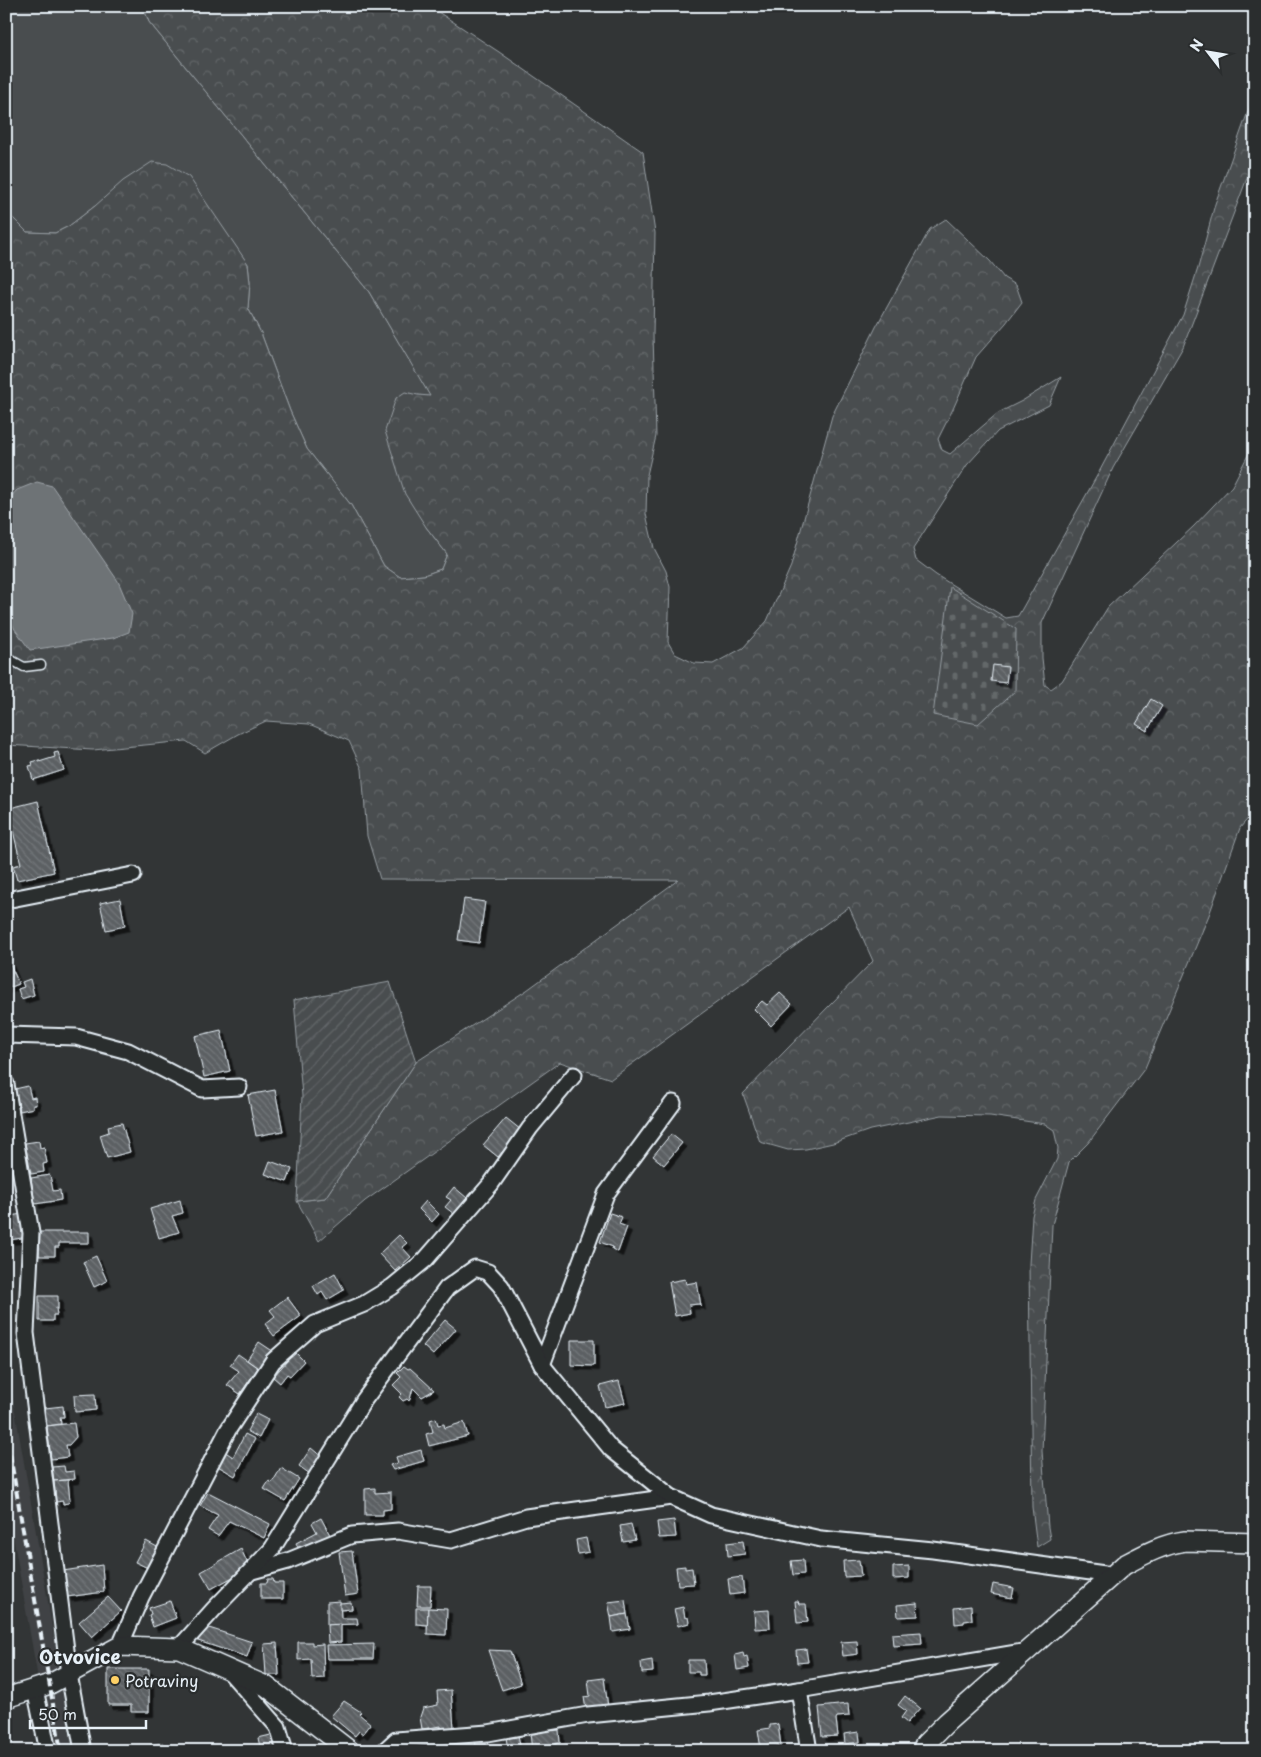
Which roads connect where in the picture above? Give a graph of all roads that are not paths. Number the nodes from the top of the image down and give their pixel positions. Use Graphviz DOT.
graph roads {
  1 [pos="6,656"];
  2 [pos="41,665"];
  3 [pos="133,875"];
  4 [pos="6,900"];
  5 [pos="6,1035"];
  6 [pos="574,1075"];
  7 [pos="6,1084"];
  8 [pos="239,1087"];
  9 [pos="673,1103"];
  10 [pos="542,1365"];
  11 [pos="671,1498"];
  12 [pos="1255,1543"];
  13 [pos="252,1571"];
  14 [pos="1112,1575"];
  15 [pos="120,1646"];
  16 [pos="179,1648"];
  17 [pos="1028,1650"];
  18 [pos="229,1671"];
  19 [pos="70,1674"];
  20 [pos="35,1689"];
  21 [pos="799,1690"];
  22 [pos="6,1698"];
  23 [pos="48,1751"];
  24 [pos="83,1751"];
  25 [pos="285,1751"];
  26 [pos="350,1751"];
  27 [pos="384,1751"];
  28 [pos="809,1751"];
  29 [pos="922,1751"];
  1 -- 2 [label="lane"];
  3 -- 4 [label="street"];
  5 -- 8 [label="street"];
  6 -- 15 [label="street"];
  7 -- 19 [label="street"];
  9 -- 10 [label="street"];
  10 -- 11 [label="street"];
  10 -- 13 [label="street"];
  11 -- 13 [label="street"];
  11 -- 14 [label="street"];
  12 -- 14 [label="street"];
  13 -- 16 [label="street"];
  14 -- 17 [label="street"];
  15 -- 16 [label="street"];
  15 -- 19 [label="street"];
  16 -- 18 [label="street"];
  17 -- 21 [label="street"];
  17 -- 29 [label="street"];
  18 -- 25 [label="street"];
  18 -- 26 [label="street"];
  19 -- 20 [label="street"];
  19 -- 24 [label="street"];
  20 -- 22 [label="street"];
  20 -- 23 [label="street"];
  21 -- 27 [label="street"];
  21 -- 28 [label="street"];
}
